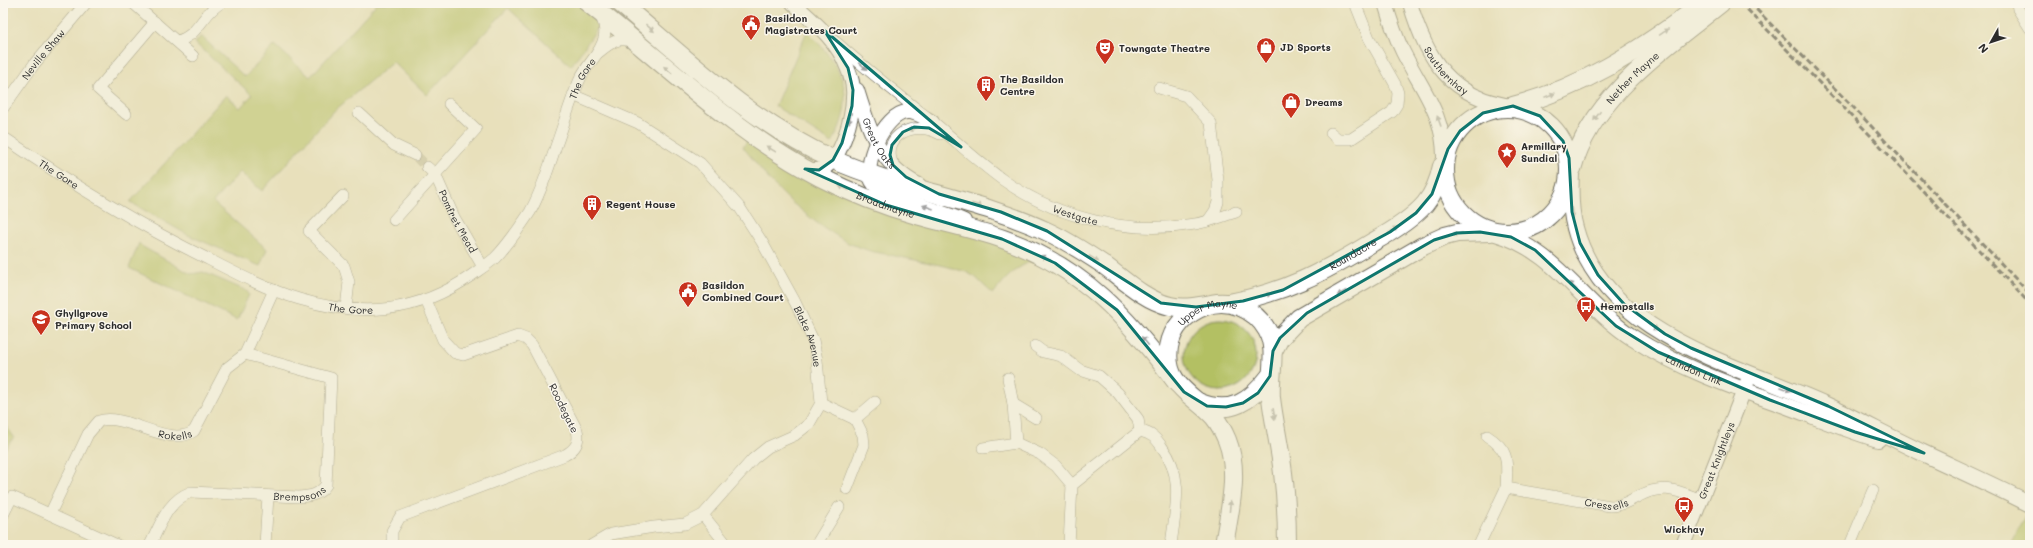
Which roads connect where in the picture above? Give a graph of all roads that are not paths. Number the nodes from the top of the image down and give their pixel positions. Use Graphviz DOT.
graph roads {
  1 [pos="86,3"];
  2 [pos="133,3"];
  3 [pos="221,3"];
  4 [pos="620,3"];
  5 [pos="793,3"];
  6 [pos="1356,3"];
  7 [pos="1385,3"];
  8 [pos="1391,3"];
  9 [pos="1410,3"];
  10 [pos="1704,3"];
  11 [pos="1721,3"];
  12 [pos="2017,3"];
  13 [pos="592,5"];
  14 [pos="154,22"];
  15 [pos="2030,28"];
  16 [pos="824,30"];
  17 [pos="177,41"];
  18 [pos="1398,42"];
  19 [pos="637,44"];
  20 [pos="598,52"];
  21 [pos="193,56"];
  22 [pos="848,68"];
  23 [pos="1159,88"];
  24 [pos="573,95"];
  25 [pos="449,104"];
  26 [pos="1513,106"];
  27 [pos="3,108"];
  28 [pos="126,114"];
  29 [pos="359,114"];
  30 [pos="932,122"];
  31 [pos="1331,133"];
  32 [pos="3,137"];
  33 [pos="876,144"];
  34 [pos="961,147"];
  35 [pos="415,155"];
  36 [pos="833,160"];
  37 [pos="1444,160"];
  38 [pos="893,165"];
  39 [pos="805,169"];
  40 [pos="431,171"];
  41 [pos="870,174"];
  42 [pos="1570,174"];
  43 [pos="939,194"];
  44 [pos="343,196"];
  45 [pos="1236,212"];
  46 [pos="394,220"];
  47 [pos="1208,221"];
  48 [pos="1496,233"];
  49 [pos="1002,239"];
  50 [pos="483,267"];
  51 [pos="274,290"];
  52 [pos="426,300"];
  53 [pos="1228,303"];
  54 [pos="1207,305"];
  55 [pos="346,308"];
  56 [pos="1035,346"];
  57 [pos="1273,351"];
  58 [pos="245,354"];
  59 [pos="1750,375"];
  60 [pos="1270,376"];
  61 [pos="1008,378"];
  62 [pos="1177,383"];
  63 [pos="1744,390"];
  64 [pos="1193,399"];
  65 [pos="821,402"];
  66 [pos="875,402"];
  67 [pos="1013,404"];
  68 [pos="1036,418"];
  69 [pos="855,419"];
  70 [pos="1140,431"];
  71 [pos="1487,436"];
  72 [pos="1016,442"];
  73 [pos="983,448"];
  74 [pos="1924,453"];
  75 [pos="1072,485"];
  76 [pos="1506,488"];
  77 [pos="847,489"];
  78 [pos="1872,490"];
  79 [pos="268,496"];
  80 [pos="1702,500"];
  81 [pos="2030,504"];
  82 [pos="839,507"];
  83 [pos="50,514"];
  84 [pos="3,515"];
  85 [pos="703,515"];
  86 [pos="116,545"];
  87 [pos="150,545"];
  88 [pos="265,545"];
  89 [pos="392,545"];
  90 [pos="592,545"];
  91 [pos="727,545"];
  92 [pos="816,545"];
  93 [pos="1069,545"];
  94 [pos="1170,545"];
  95 [pos="1224,545"];
  96 [pos="1287,545"];
  97 [pos="1479,545"];
  98 [pos="1683,545"];
  99 [pos="1850,545"];
  1 -- 27 [label="street, Neville Shaw"];
  2 -- 14 [label="street"];
  3 -- 17 [label="street"];
  4 -- 36 [label="main road, one-way"];
  5 -- 16 [label="street, Great Oaks"];
  6 -- 31 [label="street"];
  7 -- 18 [label="street"];
  8 -- 18 [label="street"];
  9 -- 26 [label="street, Southernhay"];
  26 -- 10 [label="main road, Nether Mayne, one-way"];
  11 -- 42 [label="main road, Nether Mayne, one-way"];
  12 -- 15 [label="street"];
  13 -- 19 [label="main road, Broadmayne"];
  13 -- 20 [label="street, The Gore"];
  14 -- 17 [label="street"];
  14 -- 28 [label="street"];
  16 -- 22 [label="street, Great Oaks"];
  16 -- 30 [label="street, Westgate, one-way"];
  17 -- 21 [label="street"];
  37 -- 18 [label="street, one-way"];
  19 -- 20 [label="street, The Gore"];
  39 -- 19 [label="main road, Broadmayne, one-way"];
  20 -- 24 [label="street, The Gore"];
  22 -- 33 [label="street, Great Oaks"];
  22 -- 36 [label="street, Great Oaks, one-way"];
  23 -- 47 [label="street"];
  24 -- 50 [label="street, The Gore"];
  24 -- 65 [label="street, Blake Avenue"];
  25 -- 40 [label="street, Pomfret Mead"];
  26 -- 37 [label="main road"];
  26 -- 42 [label="main road"];
  29 -- 35 [label="street"];
  30 -- 33 [label="street"];
  30 -- 34 [label="street, Westgate"];
  32 -- 51 [label="street, The Gore"];
  33 -- 38 [label="street, Great Oaks"];
  33 -- 41 [label="street"];
  34 -- 38 [label="street, Westgate, one-way"];
  34 -- 47 [label="street, Westgate"];
  36 -- 39 [label="street"];
  36 -- 41 [label="main road"];
  37 -- 48 [label="main road"];
  53 -- 37 [label="main road, Roundacre, one-way"];
  38 -- 43 [label="street, Great Oaks"];
  49 -- 39 [label="main road, Broadmayne, one-way"];
  40 -- 46 [label="street, Pomfret Mead"];
  40 -- 50 [label="street, Pomfret Mead"];
  41 -- 43 [label="main road"];
  49 -- 41 [label="street, one-way"];
  42 -- 48 [label="main road"];
  42 -- 59 [label="main road, Laindon Link, one-way"];
  43 -- 54 [label="main road, one-way"];
  44 -- 55 [label="street"];
  45 -- 47 [label="street, Westgate"];
  48 -- 57 [label="main road, one-way"];
  63 -- 48 [label="main road, Laindon Link, one-way"];
  62 -- 49 [label="main road, Broadmayne, one-way"];
  50 -- 52 [label="street, The Gore"];
  51 -- 55 [label="street, The Gore"];
  51 -- 58 [label="street, Rokells"];
  52 -- 55 [label="street, The Gore"];
  52 -- 89 [label="street, Roodegate"];
  53 -- 54 [label="main road, Upper Mayne"];
  53 -- 57 [label="main road, Upper Mayne"];
  54 -- 62 [label="main road, Upper Mayne"];
  56 -- 70 [label="street"];
  57 -- 60 [label="main road, Upper Mayne"];
  58 -- 79 [label="street, Brempsons"];
  58 -- 83 [label="street, Rokells"];
  59 -- 63 [label="street, Great Knightleys"];
  59 -- 74 [label="main road, Laindon Link, one-way"];
  60 -- 64 [label="main road, Upper Mayne"];
  60 -- 96 [label="main road, Upper Mayne, one-way"];
  61 -- 67 [label="street"];
  62 -- 64 [label="main road, Upper Mayne"];
  63 -- 74 [label="main road, Laindon Link"];
  63 -- 80 [label="street, Great Knightleys"];
  95 -- 64 [label="main road, Upper Mayne, one-way"];
  65 -- 69 [label="street"];
  65 -- 85 [label="street"];
  66 -- 69 [label="street"];
  67 -- 68 [label="street"];
  67 -- 72 [label="street"];
  69 -- 77 [label="street"];
  70 -- 75 [label="street"];
  70 -- 94 [label="street"];
  71 -- 76 [label="street"];
  72 -- 73 [label="street"];
  72 -- 75 [label="street"];
  74 -- 81 [label="main road, Laindon Link"];
  75 -- 93 [label="street"];
  76 -- 80 [label="street, Cressells"];
  76 -- 97 [label="street"];
  78 -- 99 [label="street"];
  79 -- 87 [label="street, Brempsons"];
  79 -- 88 [label="street"];
  80 -- 98 [label="street, Great Knightleys"];
  82 -- 92 [label="street"];
  83 -- 84 [label="street"];
  83 -- 86 [label="street"];
  85 -- 90 [label="street"];
  85 -- 91 [label="street"];
}
